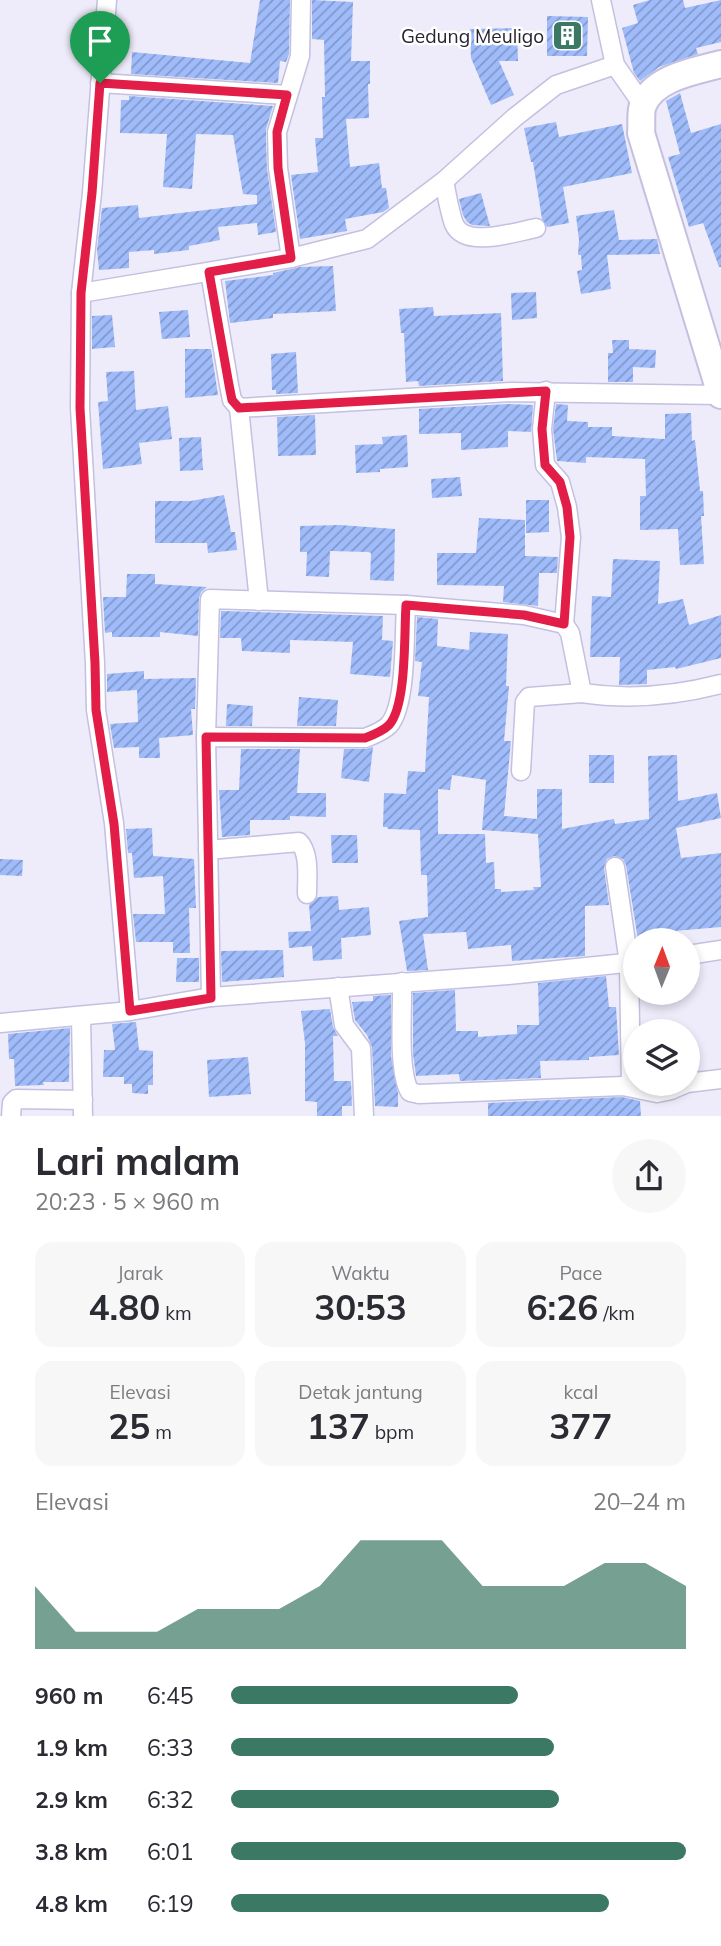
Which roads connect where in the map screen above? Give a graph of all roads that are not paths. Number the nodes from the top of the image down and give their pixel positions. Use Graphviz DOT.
graph roads {
  1 [pos="107,0"];
  2 [pos="301,0"];
  3 [pos="601,0"];
  4 [pos="721,64"];
  5 [pos="615,65"];
  6 [pos="100,83"];
  7 [pos="287,95"];
  8 [pos="643,105"];
  9 [pos="444,181"];
  10 [pos="536,228"];
  11 [pos="291,258"];
  12 [pos="209,272"];
  13 [pos="81,293"];
  14 [pos="546,391"];
  15 [pos="721,395"];
  16 [pos="239,408"];
  17 [pos="259,601"];
  18 [pos="406,605"];
  19 [pos="564,624"];
  20 [pos="721,684"];
  21 [pos="582,693"];
  22 [pos="206,737"];
  23 [pos="521,771"];
  24 [pos="208,850"];
  25 [pos="615,867"];
  26 [pos="307,894"];
  27 [pos="626,928"];
  28 [pos="721,950"];
  29 [pos="700,953"];
  30 [pos="623,963"];
  31 [pos="402,982"];
  32 [pos="338,987"];
  33 [pos="211,998"];
  34 [pos="130,1011"];
  35 [pos="81,1016"];
  36 [pos="0,1023"];
  37 [pos="721,1079"];
  38 [pos="700,1081"];
  39 [pos="623,1087"];
  40 [pos="83,1108"];
  41 [pos="11,1116"];
  42 [pos="364,1116"];
  1 -- 6 [label="street"];
  2 -- 7 [label="street"];
  3 -- 5 [label="street"];
  4 -- 8 [label="street"];
  5 -- 8 [label="street"];
  5 -- 9 [label="street"];
  6 -- 7 [label="street"];
  6 -- 13 [label="street"];
  7 -- 11 [label="street"];
  8 -- 15 [label="street"];
  9 -- 10 [label="street"];
  9 -- 11 [label="street"];
  11 -- 12 [label="street"];
  12 -- 13 [label="street"];
  12 -- 16 [label="street"];
  13 -- 34 [label="street"];
  14 -- 15 [label="street"];
  14 -- 16 [label="street"];
  14 -- 19 [label="street"];
  16 -- 17 [label="street"];
  17 -- 18 [label="street"];
  17 -- 22 [label="street"];
  18 -- 19 [label="street"];
  18 -- 22 [label="street"];
  19 -- 21 [label="street"];
  20 -- 21 [label="street"];
  21 -- 23 [label="street"];
  22 -- 24 [label="street"];
  24 -- 26 [label="street"];
  24 -- 33 [label="street"];
  25 -- 27 [label="street"];
  28 -- 29 [label="street"];
  30 -- 31 [label="street"];
  31 -- 32 [label="street"];
  31 -- 39 [label="street"];
  32 -- 33 [label="street"];
  32 -- 42 [label="street"];
  33 -- 34 [label="street"];
  34 -- 35 [label="street"];
  35 -- 36 [label="street"];
  35 -- 40 [label="street"];
  37 -- 38 [label="street"];
  40 -- 41 [label="street"];
}
